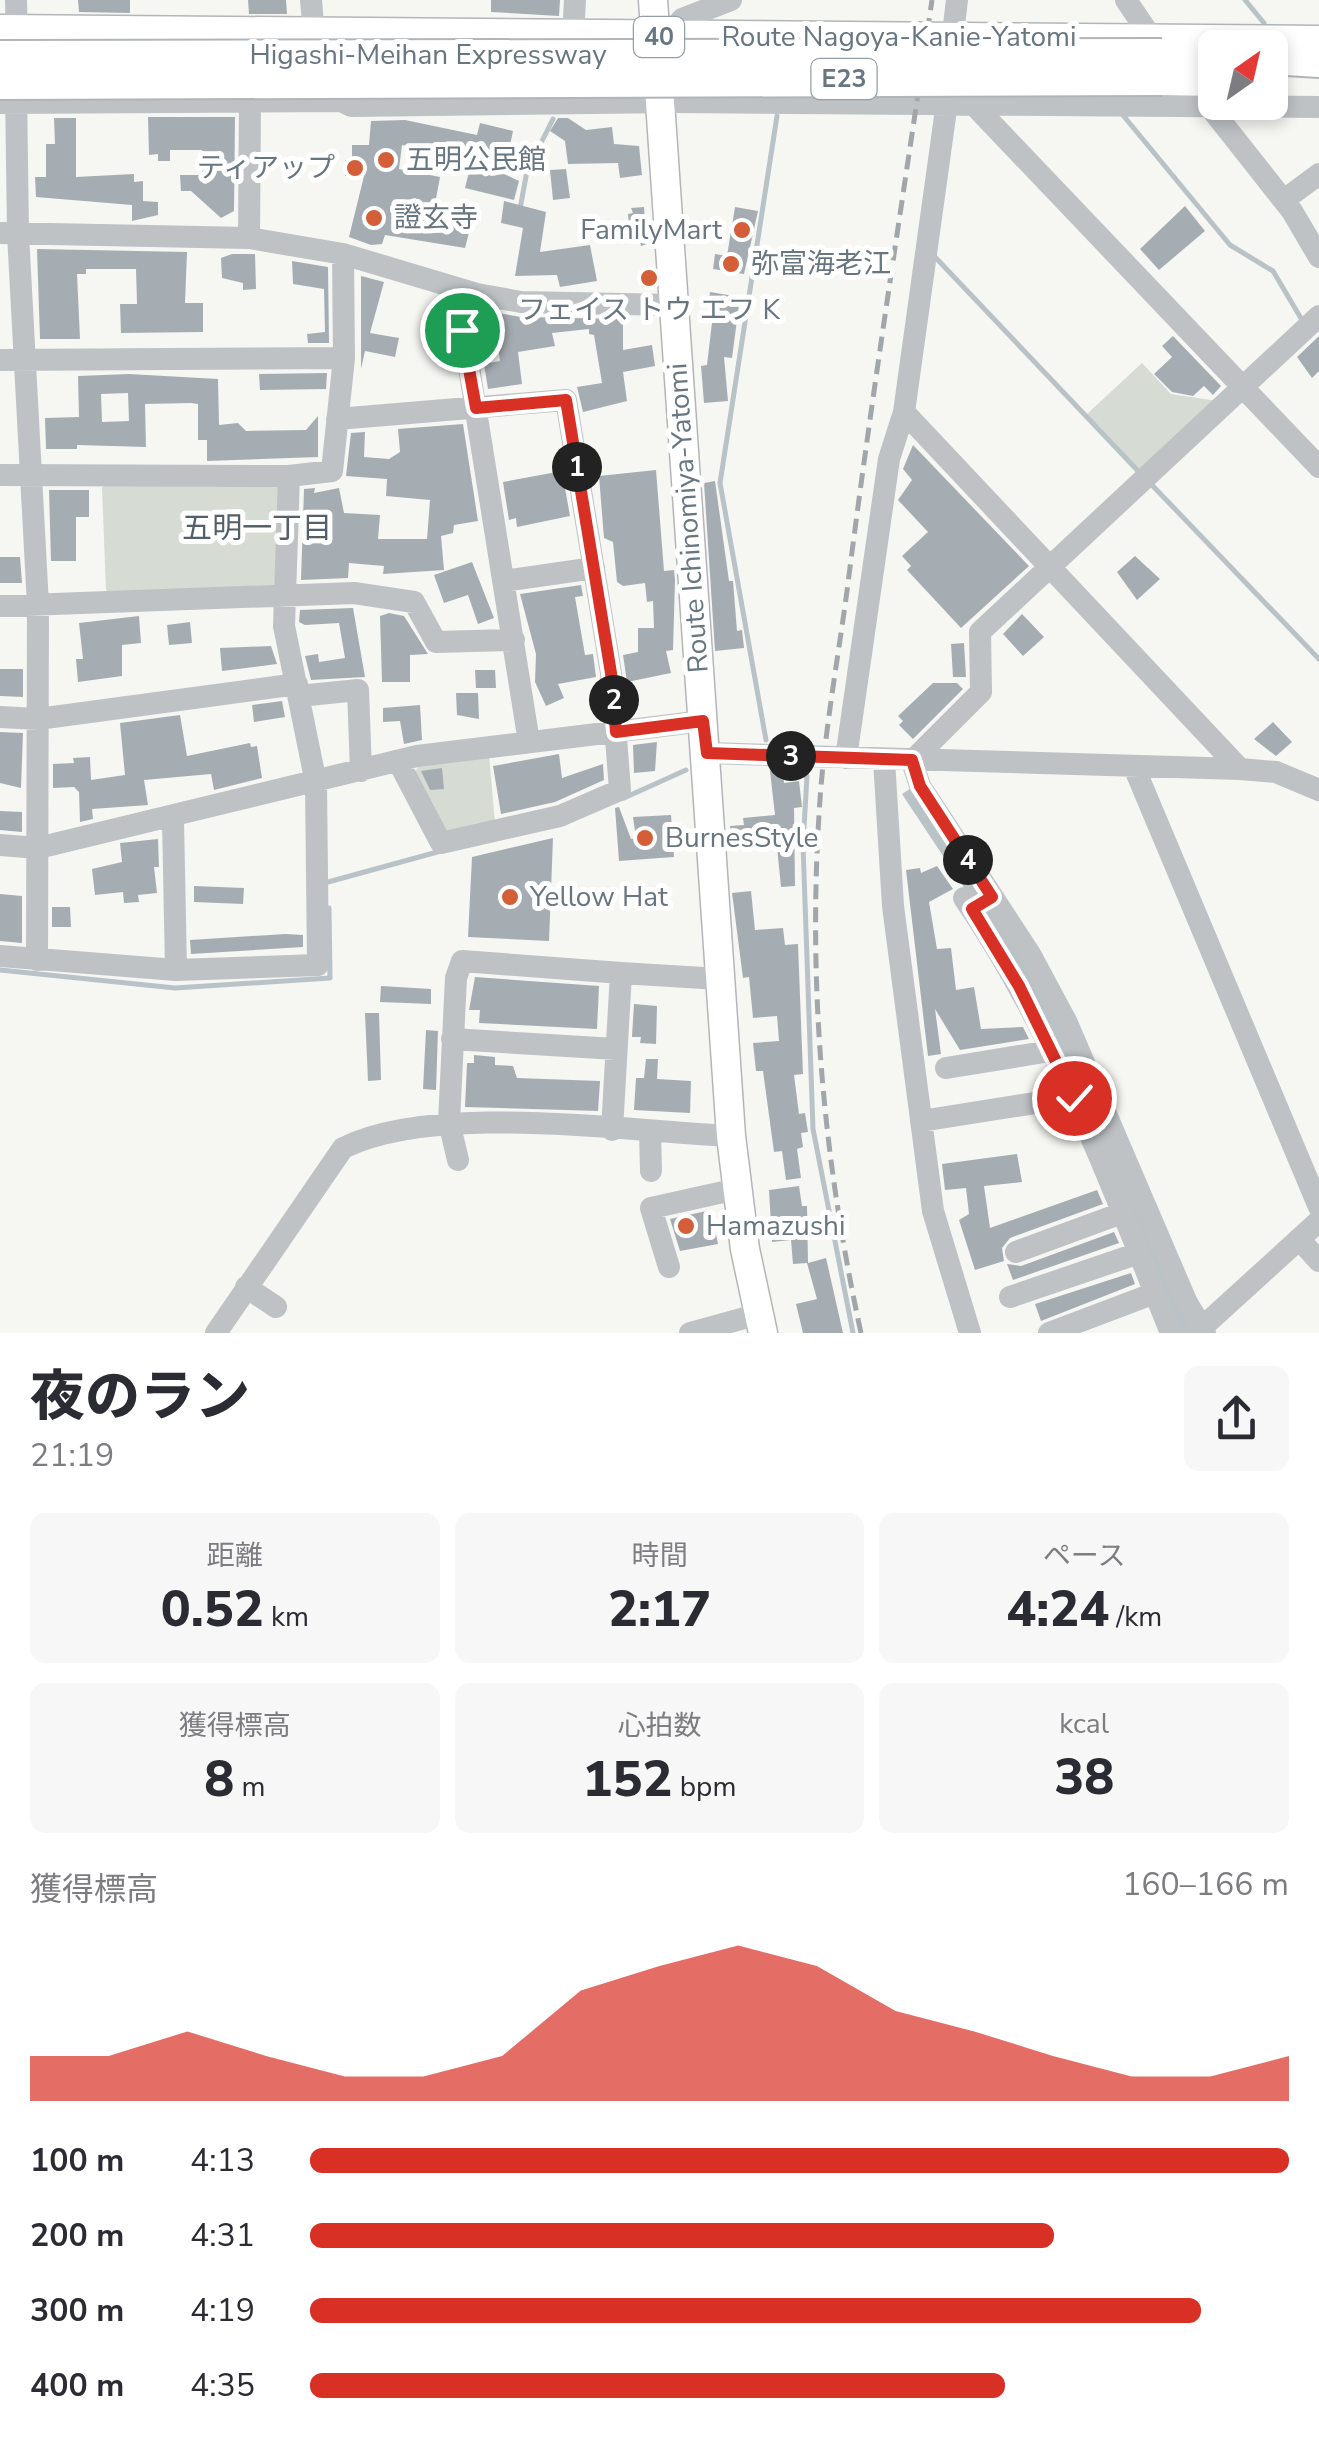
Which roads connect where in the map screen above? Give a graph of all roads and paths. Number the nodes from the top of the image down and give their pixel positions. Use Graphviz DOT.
graph roads {
  1 [pos="16,0"];
  2 [pos="311,0"];
  3 [pos="575,0"];
  4 [pos="653,0"];
  5 [pos="731,0"];
  6 [pos="957,0"];
  7 [pos="1126,0"];
  8 [pos="314,35"];
  9 [pos="345,35"];
  10 [pos="952,36"];
  11 [pos="573,37"];
  12 [pos="661,37"];
  13 [pos="1151,37"];
  14 [pos="6,39"];
  15 [pos="1319,40"];
  16 [pos="1198,57"];
  17 [pos="1288,59"];
  18 [pos="1319,61"];
  19 [pos="1288,82"];
  20 [pos="1319,83"];
  21 [pos="1198,93"];
  22 [pos="1198,94"];
  23 [pos="5,96"];
  24 [pos="250,101"];
  25 [pos="661,102"];
  26 [pos="1288,103"];
  27 [pos="960,104"];
  28 [pos="351,106"];
  29 [pos="1319,107"];
  30 [pos="1230,120"];
  31 [pos="1319,174"];
  32 [pos="1284,200"];
  33 [pos="9,234"];
  34 [pos="249,238"];
  35 [pos="343,254"];
  36 [pos="1319,257"];
  37 [pos="476,294"];
  38 [pos="673,305"];
  39 [pos="1319,316"];
  40 [pos="344,358"];
  41 [pos="25,359"];
  42 [pos="0,360"];
  43 [pos="1242,388"];
  44 [pos="476,408"];
  45 [pos="904,412"];
  46 [pos="338,419"];
  47 [pos="1319,467"];
  48 [pos="0,475"];
  49 [pos="31,475"];
  50 [pos="289,476"];
  51 [pos="594,568"];
  52 [pos="1048,568"];
  53 [pos="503,581"];
  54 [pos="285,596"];
  55 [pos="38,605"];
  56 [pos="0,606"];
  57 [pos="514,640"];
  58 [pos="298,690"];
  59 [pos="0,717"];
  60 [pos="38,719"];
  61 [pos="703,721"];
  62 [pos="616,732"];
  63 [pos="529,742"];
  64 [pos="707,753"];
  65 [pos="846,758"];
  66 [pos="884,760"];
  67 [pos="912,760"];
  68 [pos="398,761"];
  69 [pos="1134,766"];
  70 [pos="1240,769"];
  71 [pos="361,771"];
  72 [pos="316,783"];
  73 [pos="1319,790"];
  74 [pos="172,819"];
  75 [pos="0,845"];
  76 [pos="38,848"];
  77 [pos="978,902"];
  78 [pos="0,956"];
  79 [pos="37,960"];
  80 [pos="176,970"];
  81 [pos="621,972"];
  82 [pos="720,979"];
  83 [pos="452,1039"];
  84 [pos="616,1049"];
  85 [pos="1050,1051"];
  86 [pos="946,1068"];
  87 [pos="1074,1098"];
  88 [pos="921,1121"];
  89 [pos="449,1122"];
  90 [pos="612,1130"];
  91 [pos="650,1132"];
  92 [pos="730,1136"];
  93 [pos="458,1160"];
  94 [pos="651,1171"];
  95 [pos="737,1188"];
  96 [pos="1319,1207"];
  97 [pos="1122,1213"];
  98 [pos="1319,1221"];
  99 [pos="1299,1239"];
  100 [pos="1016,1252"];
  101 [pos="1139,1254"];
  102 [pos="1319,1261"];
  103 [pos="669,1267"];
  104 [pos="246,1287"];
  105 [pos="1155,1294"];
  106 [pos="1010,1297"];
  107 [pos="276,1308"];
  108 [pos="761,1324"];
  109 [pos="1200,1332"];
  110 [pos="216,1333"];
  111 [pos="690,1333"];
  112 [pos="970,1333"];
  113 [pos="1049,1333"];
  114 [pos="1171,1333"];
  1 -- 14 [label="street"];
  2 -- 8 [label="street"];
  3 -- 11 [label="street"];
  4 -- 12 [label="main road, Route Ichinomiya-Yatomi"];
  5 -- 12 [label="street"];
  6 -- 10 [label="street"];
  7 -- 13 [label="street"];
  8 -- 9 [label="main road, Route Nagoya-Kanie-Yatomi / 40"];
  8 -- 14 [label="main road, Route Nagoya-Kanie-Yatomi / 40"];
  9 -- 11 [label="main road, Route Nagoya-Kanie-Yatomi / 40"];
  9 -- 28 [label="street"];
  10 -- 12 [label="main road, Route Nagoya-Kanie-Yatomi / 40"];
  10 -- 13 [label="main road, Route Nagoya-Kanie-Yatomi / 40"];
  10 -- 27 [label="street"];
  11 -- 12 [label="main road, Route Nagoya-Kanie-Yatomi / 40"];
  12 -- 25 [label="main road, Route Ichinomiya-Yatomi"];
  13 -- 15 [label="main road, Route Nagoya-Kanie-Yatomi / 40"];
  14 -- 16 [label="highway, Higashi-Meihan Expressway / E23, bridge"];
  14 -- 23 [label="street"];
  17 -- 18 [label="highway"];
  19 -- 20 [label="highway"];
  21 -- 23 [label="highway, Higashi-Meihan Expressway / E23, bridge"];
  22 -- 27 [label="street"];
  23 -- 24 [label="street"];
  23 -- 33 [label="street"];
  24 -- 28 [label="street"];
  24 -- 34 [label="street"];
  25 -- 27 [label="street"];
  25 -- 28 [label="street"];
  25 -- 38 [label="main road, Route Ichinomiya-Yatomi"];
  26 -- 29 [label="street"];
  27 -- 43 [label="street"];
  27 -- 45 [label="street"];
  30 -- 32 [label="street"];
  31 -- 32 [label="street"];
  32 -- 36 [label="street"];
  33 -- 34 [label="street"];
  33 -- 41 [label="street"];
  34 -- 35 [label="street"];
  35 -- 37 [label="street"];
  35 -- 40 [label="street"];
  37 -- 38 [label="street"];
  37 -- 44 [label="street"];
  38 -- 61 [label="main road, Route Ichinomiya-Yatomi"];
  39 -- 43 [label="street"];
  40 -- 41 [label="street"];
  40 -- 46 [label="street"];
  41 -- 42 [label="street"];
  41 -- 49 [label="street"];
  43 -- 47 [label="street"];
  43 -- 52 [label="street"];
  44 -- 46 [label="street"];
  44 -- 51 [label="street"];
  44 -- 53 [label="street"];
  45 -- 52 [label="street"];
  45 -- 65 [label="street"];
  46 -- 50 [label="street"];
  48 -- 49 [label="street"];
  49 -- 50 [label="street"];
  49 -- 55 [label="street"];
  50 -- 54 [label="street"];
  51 -- 53 [label="street"];
  51 -- 62 [label="street"];
  52 -- 67 [label="street"];
  52 -- 70 [label="street"];
  53 -- 57 [label="street"];
  54 -- 55 [label="street"];
  54 -- 57 [label="street"];
  54 -- 58 [label="street"];
  55 -- 56 [label="street"];
  55 -- 60 [label="street"];
  57 -- 63 [label="street"];
  58 -- 60 [label="street"];
  58 -- 71 [label="street"];
  58 -- 72 [label="street"];
  59 -- 60 [label="street"];
  60 -- 76 [label="street"];
  61 -- 62 [label="street"];
  61 -- 64 [label="main road, Route Ichinomiya-Yatomi"];
  62 -- 63 [label="street"];
  62 -- 68 [label="street"];
  63 -- 68 [label="street"];
  64 -- 65 [label="street"];
  64 -- 82 [label="main road, Route Ichinomiya-Yatomi"];
  65 -- 66 [label="street"];
  66 -- 67 [label="street"];
  66 -- 88 [label="street"];
  67 -- 69 [label="street"];
  67 -- 77 [label="street"];
  68 -- 71 [label="street"];
  69 -- 70 [label="street"];
  69 -- 96 [label="street"];
  70 -- 73 [label="street"];
  71 -- 72 [label="street"];
  72 -- 74 [label="street"];
  72 -- 80 [label="street"];
  74 -- 76 [label="street"];
  74 -- 80 [label="street"];
  75 -- 76 [label="street"];
  76 -- 79 [label="street"];
  77 -- 85 [label="street"];
  77 -- 109 [label="street"];
  78 -- 79 [label="street"];
  79 -- 80 [label="street"];
  81 -- 82 [label="street"];
  81 -- 83 [label="street"];
  81 -- 84 [label="street"];
  82 -- 92 [label="main road, Route Ichinomiya-Yatomi"];
  83 -- 84 [label="street"];
  83 -- 89 [label="street"];
  84 -- 90 [label="street"];
  85 -- 86 [label="street"];
  85 -- 87 [label="street"];
  87 -- 88 [label="street"];
  87 -- 97 [label="street"];
  88 -- 112 [label="street"];
  89 -- 90 [label="street"];
  89 -- 93 [label="street"];
  89 -- 104 [label="street"];
  90 -- 91 [label="street"];
  91 -- 92 [label="street"];
  91 -- 94 [label="street"];
  92 -- 95 [label="main road, Route Ichinomiya-Yatomi"];
  95 -- 103 [label="street"];
  95 -- 108 [label="main road, Route Ichinomiya-Yatomi"];
  97 -- 100 [label="street"];
  97 -- 101 [label="street"];
  98 -- 99 [label="street"];
  99 -- 102 [label="street"];
  99 -- 109 [label="street"];
  101 -- 105 [label="street"];
  101 -- 106 [label="street"];
  104 -- 107 [label="street"];
  104 -- 110 [label="street"];
  105 -- 113 [label="street"];
  105 -- 114 [label="street"];
  108 -- 111 [label="street"];
}
